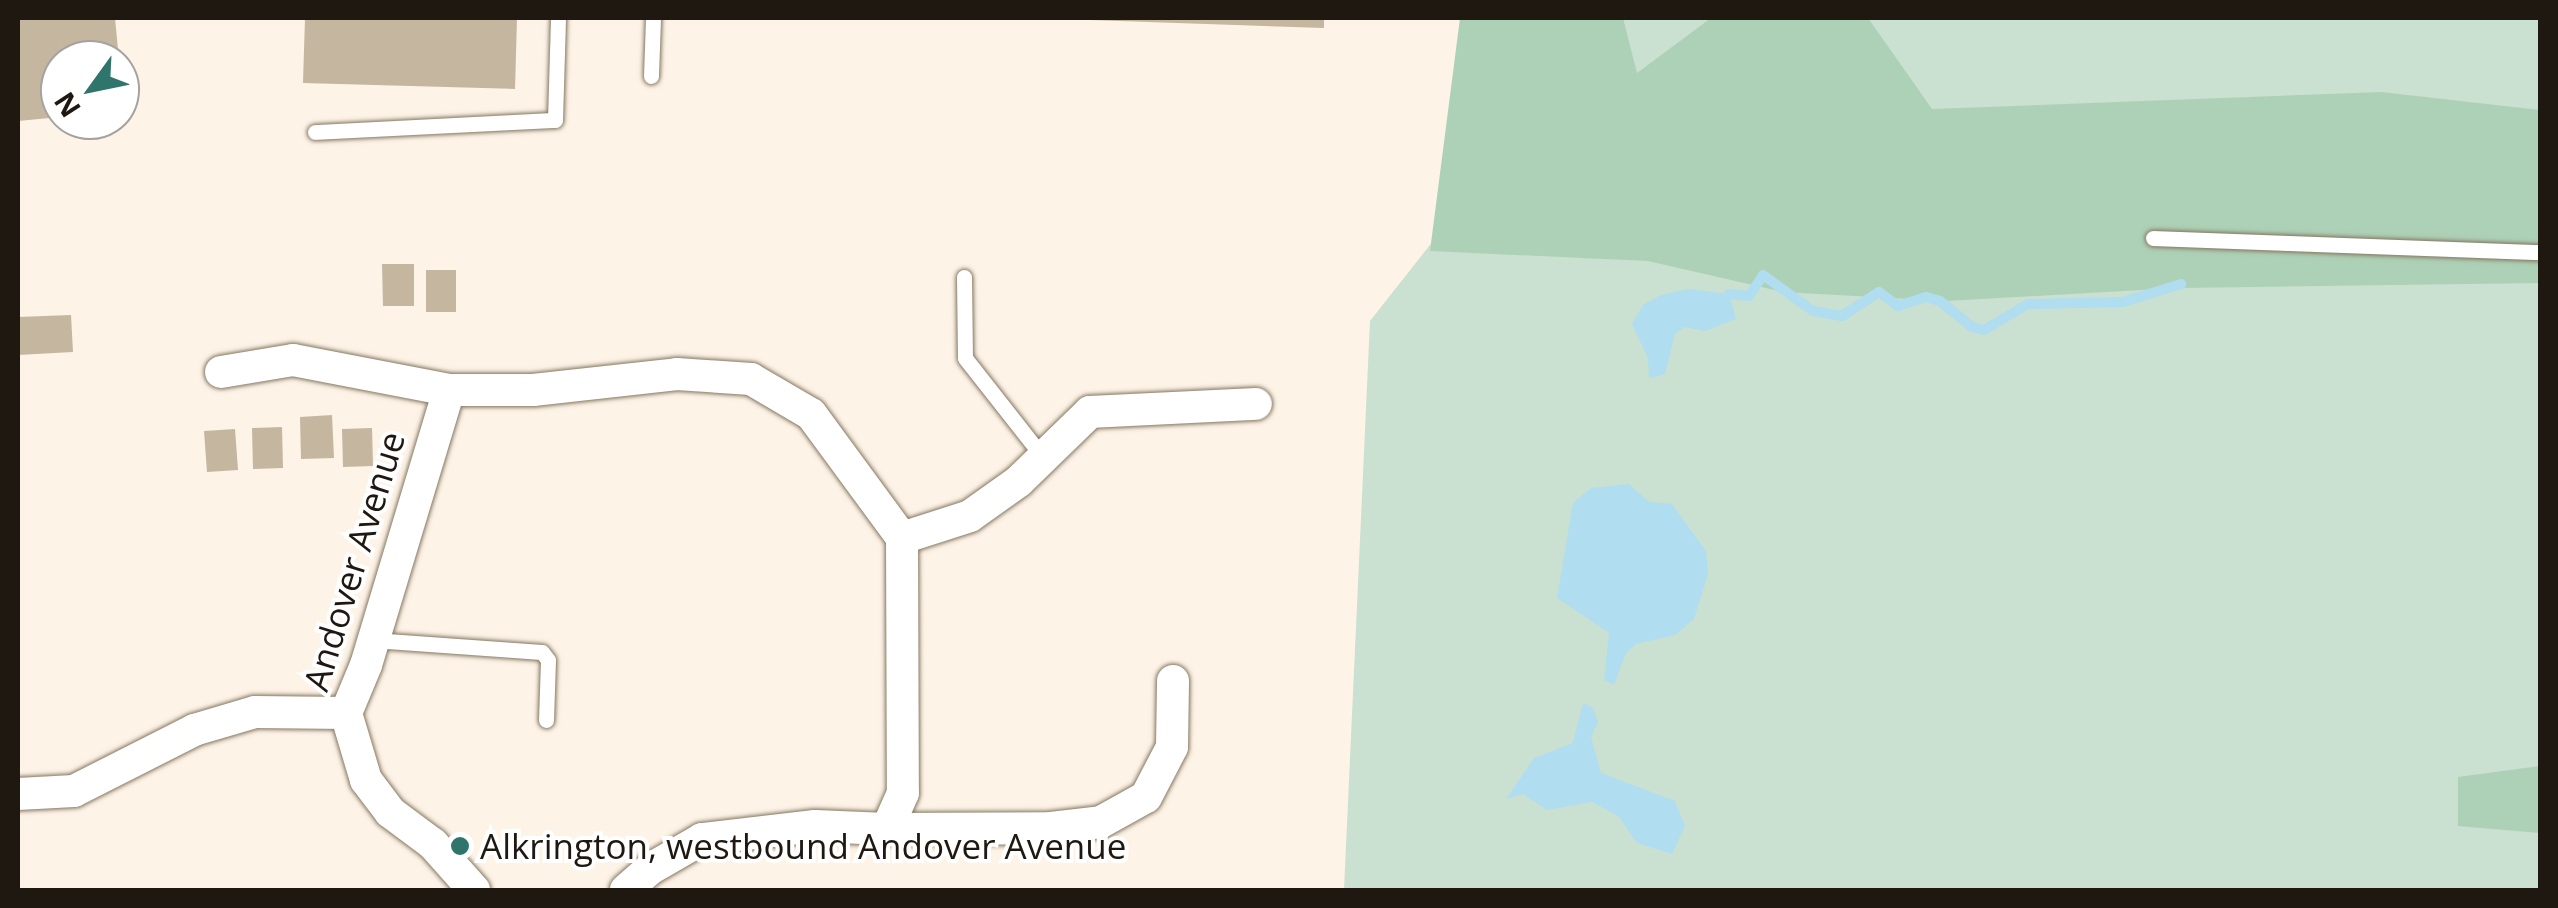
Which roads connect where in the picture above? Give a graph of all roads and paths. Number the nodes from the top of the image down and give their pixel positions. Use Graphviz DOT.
graph roads {
  1 [pos="558,18"];
  2 [pos="653,18"];
  3 [pos="652,76"];
  4 [pos="314,132"];
  5 [pos="2154,238"];
  6 [pos="2540,252"];
  7 [pos="964,277"];
  8 [pos="221,372"];
  9 [pos="449,390"];
  10 [pos="1256,404"];
  11 [pos="1043,457"];
  12 [pos="902,538"];
  13 [pos="373,640"];
  14 [pos="1173,681"];
  15 [pos="346,713"];
  16 [pos="546,720"];
  17 [pos="18,794"];
  18 [pos="887,828"];
  19 [pos="474,890"];
  20 [pos="626,890"];
  1 -- 4 [label="lane"];
  2 -- 3 [label="lane"];
  5 -- 6 [label="lane"];
  7 -- 11 [label="lane"];
  8 -- 9 [label="street, Andover Avenue"];
  9 -- 12 [label="street, Andover Avenue"];
  9 -- 13 [label="street, Andover Avenue"];
  10 -- 11 [label="street"];
  11 -- 12 [label="street"];
  12 -- 18 [label="street"];
  13 -- 15 [label="street, Andover Avenue"];
  13 -- 16 [label="lane"];
  14 -- 18 [label="street"];
  15 -- 17 [label="street"];
  15 -- 19 [label="street, Andover Avenue"];
  18 -- 20 [label="street"];
}
